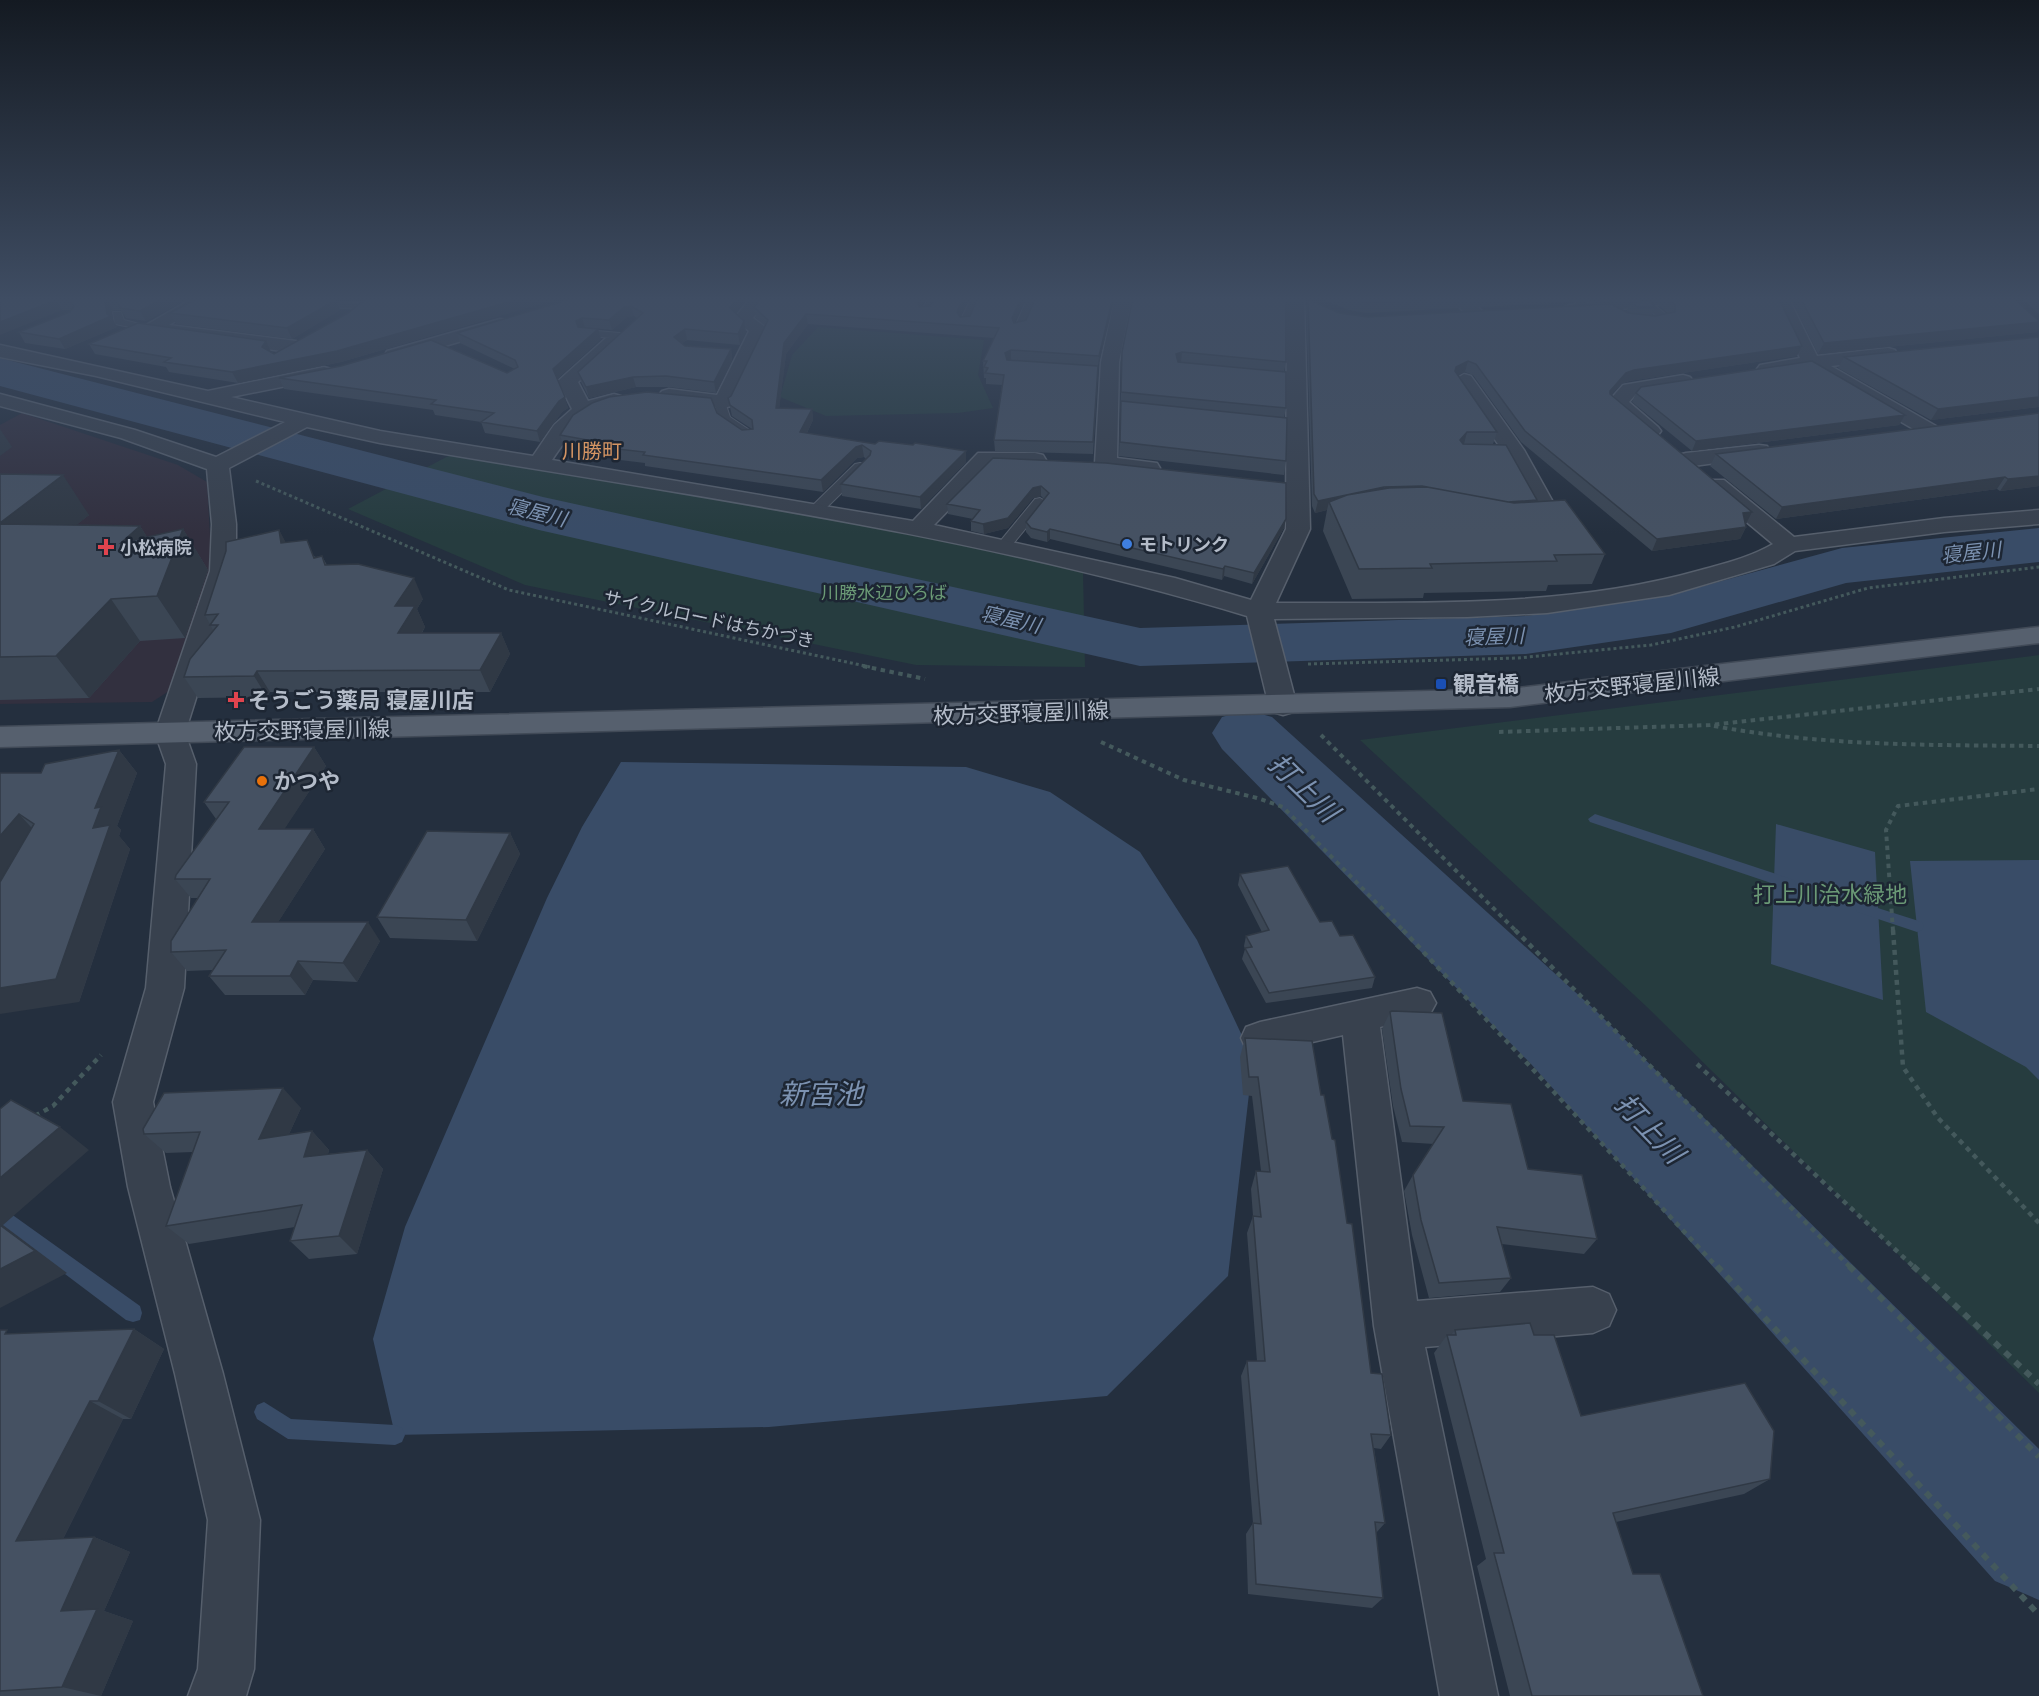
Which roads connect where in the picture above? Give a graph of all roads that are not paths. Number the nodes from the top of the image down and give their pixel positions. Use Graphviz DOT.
graph roads {
  1 [pos="125,376"];
  2 [pos="243,376"];
  3 [pos="307,376"];
  4 [pos="574,376"];
  5 [pos="736,376"];
  6 [pos="1105,376"];
  7 [pos="1291,376"];
  8 [pos="1836,376"];
  9 [pos="1698,379"];
  10 [pos="1464,380"];
  11 [pos="208,395"];
  12 [pos="0,400"];
  13 [pos="720,402"];
  14 [pos="582,410"];
  15 [pos="303,422"];
  16 [pos="1951,427"];
  17 [pos="1929,430"];
  18 [pos="1894,434"];
  19 [pos="749,436"];
  20 [pos="1779,449"];
  21 [pos="1686,460"];
  22 [pos="1052,461"];
  23 [pos="540,463"];
  24 [pos="864,463"];
  25 [pos="218,465"];
  26 [pos="1174,471"];
  27 [pos="1275,483"];
  28 [pos="1297,486"];
  29 [pos="1040,502"];
  30 [pos="816,510"];
  31 [pos="2039,517"];
  32 [pos="1575,519"];
  33 [pos="1551,520"];
  34 [pos="1527,521"];
  35 [pos="918,529"];
  36 [pos="1789,545"];
  37 [pos="1003,547"];
  38 [pos="1258,611"];
  39 [pos="2039,635"];
  40 [pos="1283,706"];
  41 [pos="170,733"];
  42 [pos="0,737"];
  43 [pos="1417,1003"];
  44 [pos="1360,1016"];
  45 [pos="1260,1038"];
  46 [pos="1593,1310"];
  47 [pos="1397,1326"];
  48 [pos="217,1696"];
  49 [pos="1469,1696"];
  1 -- 11 [label="street"];
  2 -- 11 [label="street"];
  3 -- 11 [label="street"];
  4 -- 14 [label="street"];
  5 -- 13 [label="street"];
  6 -- 26 [label="street"];
  7 -- 28 [label="street"];
  8 -- 17 [label="street"];
  9 -- 21 [label="street"];
  10 -- 33 [label="street"];
  11 -- 15 [label="street"];
  12 -- 25 [label="street"];
  13 -- 14 [label="street"];
  13 -- 19 [label="lane"];
  14 -- 23 [label="street"];
  15 -- 23 [label="street"];
  15 -- 25 [label="street"];
  16 -- 17 [label="street"];
  17 -- 18 [label="street"];
  20 -- 21 [label="street"];
  21 -- 36 [label="street"];
  22 -- 35 [label="street"];
  23 -- 30 [label="street"];
  24 -- 30 [label="lane"];
  25 -- 41 [label="street"];
  27 -- 28 [label="street"];
  28 -- 38 [label="street"];
  29 -- 37 [label="lane"];
  30 -- 35 [label="street"];
  31 -- 36 [label="street"];
  32 -- 33 [label="street"];
  33 -- 34 [label="street"];
  35 -- 37 [label="street"];
  36 -- 38 [label="street"];
  37 -- 38 [label="street"];
  38 -- 40 [label="street"];
  39 -- 40 [label="main road, 枚方交野寝屋川線"];
  40 -- 41 [label="main road, 枚方交野寝屋川線"];
  41 -- 42 [label="main road, 枚方交野寝屋川線"];
  41 -- 48 [label="street"];
  43 -- 44 [label="street"];
  44 -- 45 [label="street"];
  44 -- 47 [label="street"];
  46 -- 47 [label="street"];
  47 -- 49 [label="street"];
}
